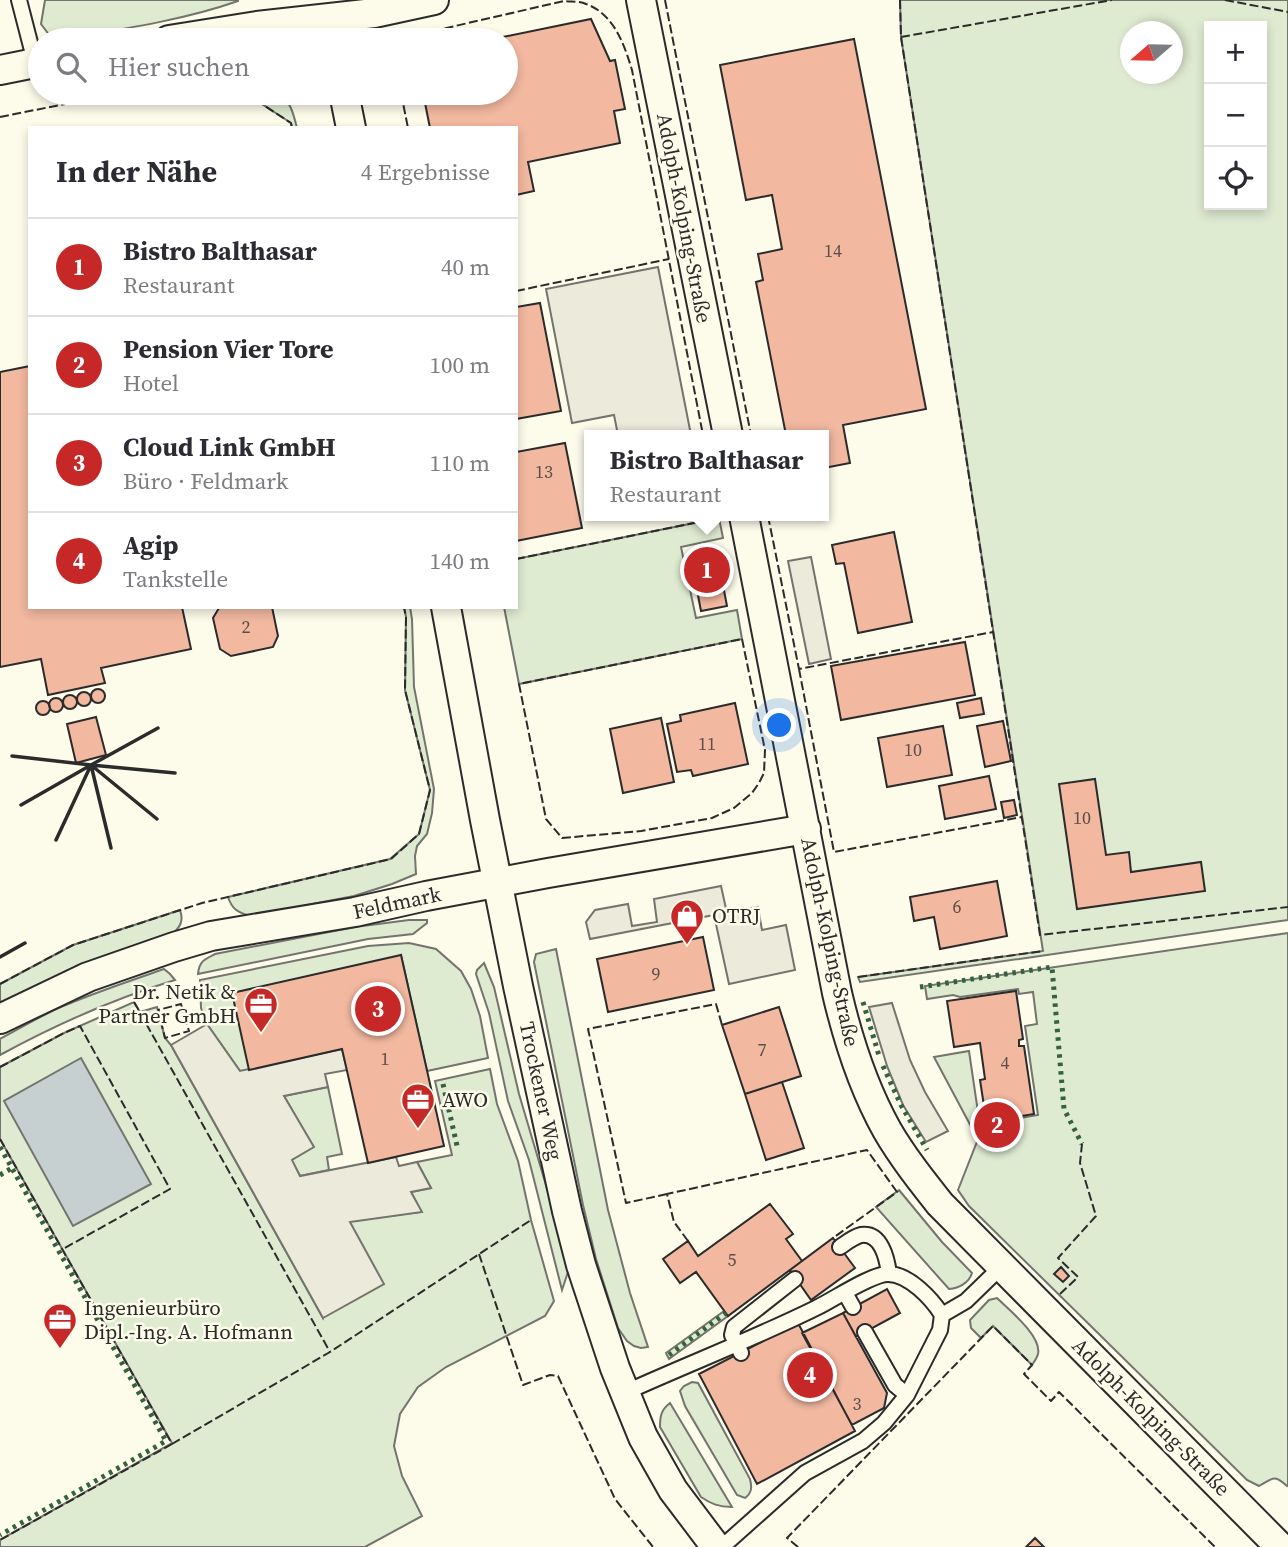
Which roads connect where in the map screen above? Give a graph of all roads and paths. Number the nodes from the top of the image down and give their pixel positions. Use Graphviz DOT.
graph roads {
  1 [pos="19,0"];
  2 [pos="434,0"];
  3 [pos="641,0"];
  4 [pos="329,19"];
  5 [pos="244,28"];
  6 [pos="28,29"];
  7 [pos="28,64"];
  8 [pos="0,70"];
  9 [pos="346,105"];
  10 [pos="351,126"];
  11 [pos="727,430"];
  12 [pos="745,521"];
  13 [pos="446,609"];
  14 [pos="806,829"];
  15 [pos="498,883"];
  16 [pos="0,1018"];
  17 [pos="840,1247"];
  18 [pos="1001,1266"];
  19 [pos="889,1274"];
  20 [pos="795,1279"];
  21 [pos="845,1293"];
  22 [pos="853,1307"];
  23 [pos="942,1315"];
  24 [pos="865,1332"];
  25 [pos="739,1348"];
  26 [pos="624,1393"];
  27 [pos="907,1395"];
  28 [pos="716,1547"];
  29 [pos="722,1547"];
  30 [pos="1280,1547"];
  1 -- 6 [label="lane"];
  2 -- 4 [label="street"];
  3 -- 11 [label="street, Adolph-Kolping-Straße"];
  4 -- 5 [label="street"];
  7 -- 8 [label="street"];
  9 -- 10 [label="street"];
  12 -- 14 [label="street, Adolph-Kolping-Straße"];
  13 -- 15 [label="street, Trockener Weg"];
  14 -- 15 [label="street, Feldmark"];
  14 -- 18 [label="street, Adolph-Kolping-Straße"];
  15 -- 16 [label="street, Feldmark"];
  15 -- 26 [label="street, Trockener Weg"];
  17 -- 19 [label="lane"];
  18 -- 23 [label="lane"];
  18 -- 30 [label="street, Adolph-Kolping-Straße"];
  19 -- 21 [label="lane"];
  19 -- 23 [label="lane"];
  20 -- 25 [label="lane"];
  21 -- 22 [label="lane"];
  21 -- 25 [label="lane"];
  23 -- 27 [label="lane"];
  24 -- 27 [label="lane"];
  25 -- 26 [label="lane"];
  26 -- 28 [label="street, Trockener Weg"];
  27 -- 29 [label="lane"];
}
